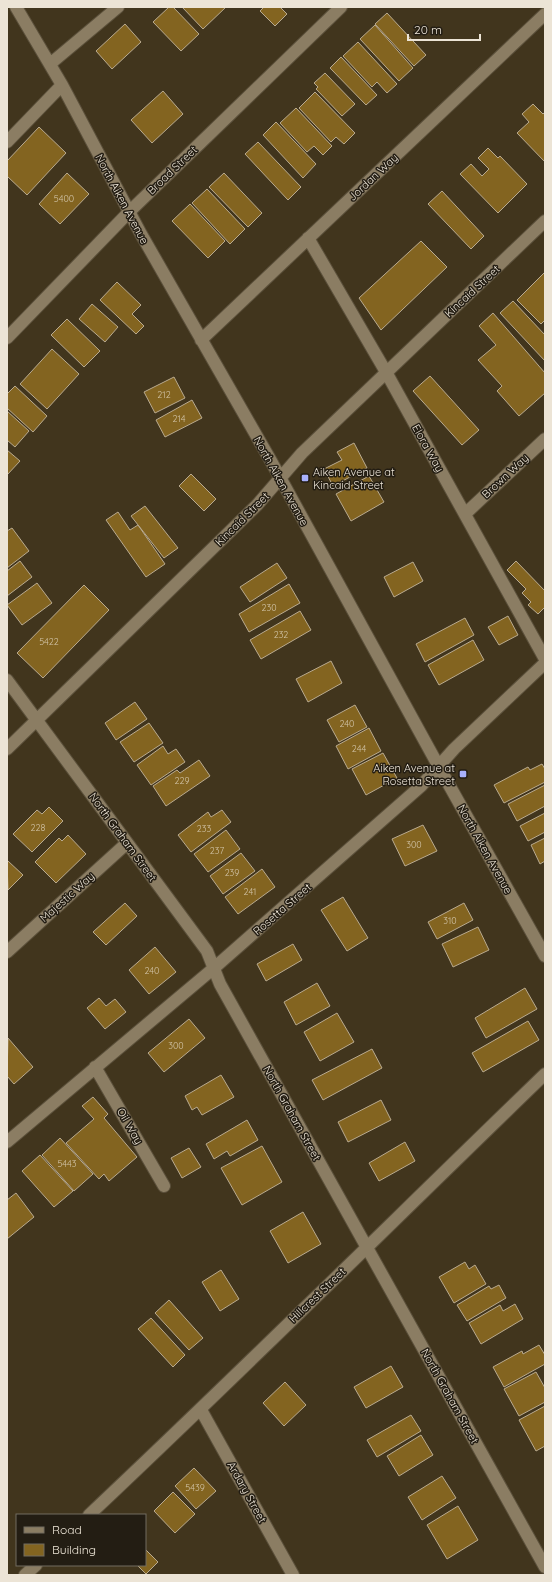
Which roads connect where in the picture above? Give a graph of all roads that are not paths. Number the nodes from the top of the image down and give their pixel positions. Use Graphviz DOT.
graph roads {
  1 [pos="16,7"];
  2 [pos="118,7"];
  3 [pos="342,7"];
  4 [pos="545,14"];
  5 [pos="50,64"];
  6 [pos="62,85"];
  7 [pos="7,142"];
  8 [pos="129,212"];
  9 [pos="545,221"];
  10 [pos="308,238"];
  11 [pos="7,338"];
  12 [pos="201,340"];
  13 [pos="386,372"];
  14 [pos="545,439"];
  15 [pos="280,479"];
  16 [pos="465,514"];
  17 [pos="545,659"];
  18 [pos="545,663"];
  19 [pos="7,680"];
  20 [pos="37,720"];
  21 [pos="7,749"];
  22 [pos="439,768"];
  23 [pos="127,843"];
  24 [pos="7,952"];
  25 [pos="545,956"];
  26 [pos="214,968"];
  27 [pos="95,1067"];
  28 [pos="545,1074"];
  29 [pos="7,1142"];
  30 [pos="164,1186"];
  31 [pos="367,1246"];
  32 [pos="201,1410"];
  33 [pos="90,1514"];
  34 [pos="35,1566"];
  35 [pos="545,1567"];
  36 [pos="25,1575"];
  37 [pos="293,1575"];
  1 -- 5 [label="street, North Aiken Avenue"];
  2 -- 5 [label="street"];
  3 -- 8 [label="street, Broad Street"];
  4 -- 10 [label="street, Jordan Way"];
  5 -- 6 [label="street, North Aiken Avenue"];
  6 -- 7 [label="street"];
  6 -- 8 [label="street, North Aiken Avenue"];
  8 -- 11 [label="street, Broad Street"];
  8 -- 12 [label="street, North Aiken Avenue"];
  9 -- 13 [label="street, Kincaid Street"];
  10 -- 12 [label="street, Jordan Way"];
  10 -- 13 [label="street, Elora Way"];
  12 -- 15 [label="street, North Aiken Avenue"];
  13 -- 15 [label="street, Kincaid Street"];
  13 -- 16 [label="street, Elora Way"];
  14 -- 16 [label="street, Brown Way"];
  15 -- 20 [label="street, Kincaid Street"];
  15 -- 22 [label="street, North Aiken Avenue"];
  16 -- 17 [label="street, Elora Way"];
  18 -- 22 [label="street, Rosetta Street"];
  19 -- 20 [label="street, North Graham Street"];
  20 -- 21 [label="street, Kincaid Street"];
  20 -- 23 [label="street, North Graham Street"];
  22 -- 25 [label="street, North Aiken Avenue"];
  22 -- 26 [label="street, Rosetta Street"];
  23 -- 24 [label="street, Majestic Way"];
  23 -- 26 [label="street, North Graham Street"];
  26 -- 27 [label="street, Rosetta Street"];
  26 -- 31 [label="street, North Graham Street"];
  27 -- 29 [label="street, Rosetta Street"];
  27 -- 30 [label="street, Oil Way"];
  28 -- 31 [label="street, Hillcrest Street"];
  31 -- 32 [label="street, Hillcrest Street"];
  31 -- 35 [label="street, North Graham Street"];
  32 -- 33 [label="street, Hillcrest Street"];
  32 -- 37 [label="street, Ardary Street"];
  34 -- 36 [label="street"];
}
